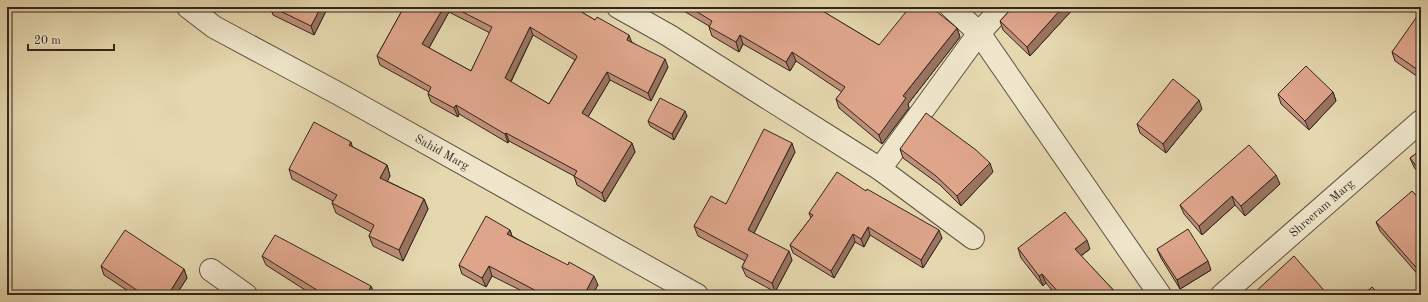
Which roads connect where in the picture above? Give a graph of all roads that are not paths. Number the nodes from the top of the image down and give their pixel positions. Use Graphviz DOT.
graph roads {
  1 [pos="188,7"];
  2 [pos="618,7"];
  3 [pos="951,7"];
  4 [pos="1003,7"];
  5 [pos="979,32"];
  6 [pos="1421,121"];
  7 [pos="880,169"];
  8 [pos="973,238"];
  9 [pos="211,270"];
  10 [pos="246,295"];
  11 [pos="697,295"];
  12 [pos="1160,295"];
  13 [pos="1222,295"];
  1 -- 11 [label="street, Sahid Marg"];
  2 -- 7 [label="street"];
  3 -- 5 [label="street"];
  4 -- 5 [label="street"];
  5 -- 7 [label="street"];
  5 -- 12 [label="street"];
  6 -- 13 [label="street, Shreeram Marg"];
  7 -- 8 [label="street"];
  9 -- 10 [label="street"];
}
